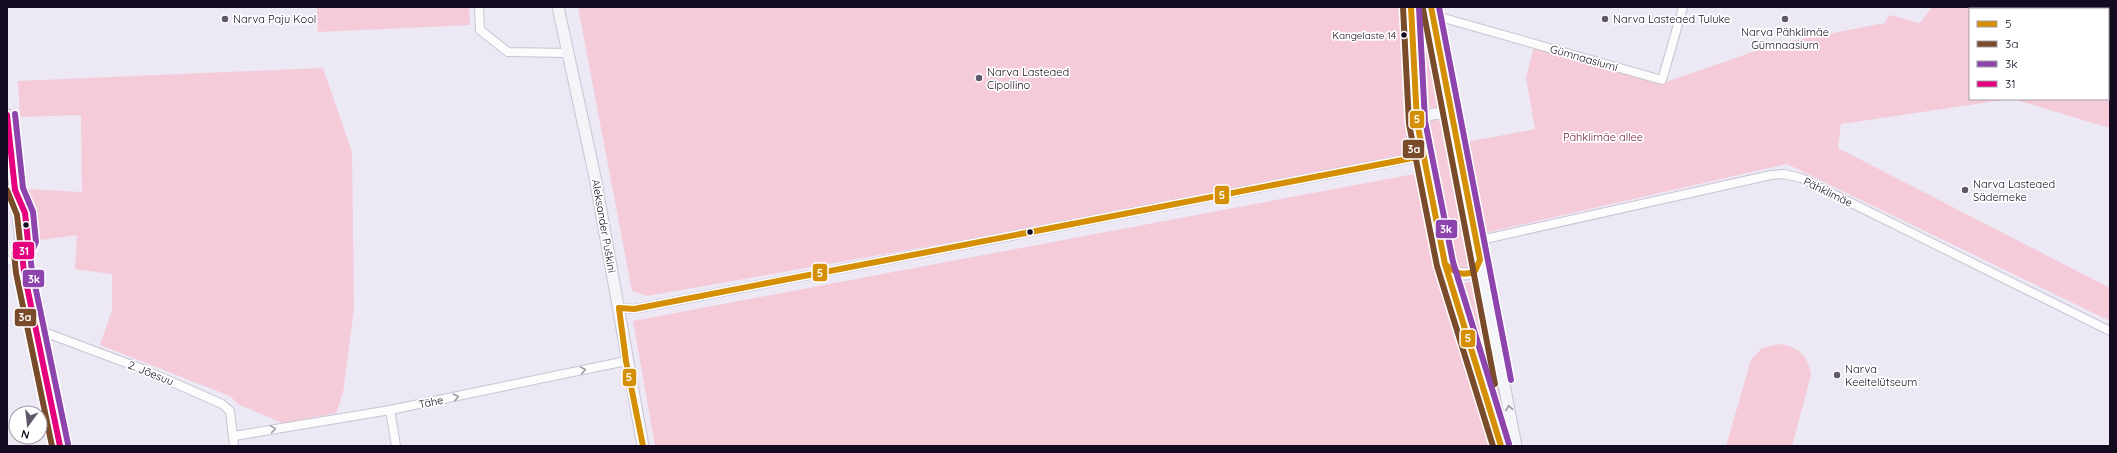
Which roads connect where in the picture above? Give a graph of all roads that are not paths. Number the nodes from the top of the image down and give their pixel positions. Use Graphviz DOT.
graph roads {
  1 [pos="479,7"];
  2 [pos="558,7"];
  3 [pos="1411,7"];
  4 [pos="1684,7"];
  5 [pos="1432,11"];
  6 [pos="568,53"];
  7 [pos="7,115"];
  8 [pos="1417,122"];
  9 [pos="1454,125"];
  10 [pos="1423,156"];
  11 [pos="1476,241"];
  12 [pos="23,258"];
  13 [pos="1480,260"];
  14 [pos="7,261"];
  15 [pos="1445,264"];
  16 [pos="618,308"];
  17 [pos="36,328"];
  18 [pos="2110,332"];
  19 [pos="626,361"];
  20 [pos="390,410"];
  21 [pos="234,436"];
  22 [pos="60,446"];
  23 [pos="234,446"];
  24 [pos="396,446"];
  25 [pos="643,446"];
  26 [pos="1502,446"];
  27 [pos="1516,446"];
  1 -- 6 [label="street"];
  2 -- 6 [label="main road, Aleksander Puškini"];
  3 -- 8 [label="main road"];
  4 -- 5 [label="street, Gümnaasiumi"];
  5 -- 9 [label="main road"];
  6 -- 16 [label="main road, Aleksander Puškini"];
  7 -- 12 [label="main road"];
  8 -- 9 [label="main road"];
  8 -- 10 [label="main road"];
  9 -- 11 [label="main road"];
  10 -- 15 [label="main road"];
  10 -- 16 [label="street"];
  11 -- 13 [label="main road"];
  11 -- 18 [label="street, Pähklimäe"];
  12 -- 14 [label="street"];
  12 -- 17 [label="main road"];
  13 -- 15 [label="main road"];
  27 -- 13 [label="main road, one-way"];
  15 -- 26 [label="main road"];
  16 -- 19 [label="main road, Aleksander Puškini"];
  17 -- 21 [label="street, 2. Jõesuu"];
  17 -- 22 [label="main road"];
  20 -- 19 [label="street, Tähe, one-way"];
  19 -- 25 [label="main road, Aleksander Puškini"];
  21 -- 20 [label="street, Tähe, one-way"];
  20 -- 24 [label="street"];
  21 -- 23 [label="street, 2. Jõesuu"];
}
